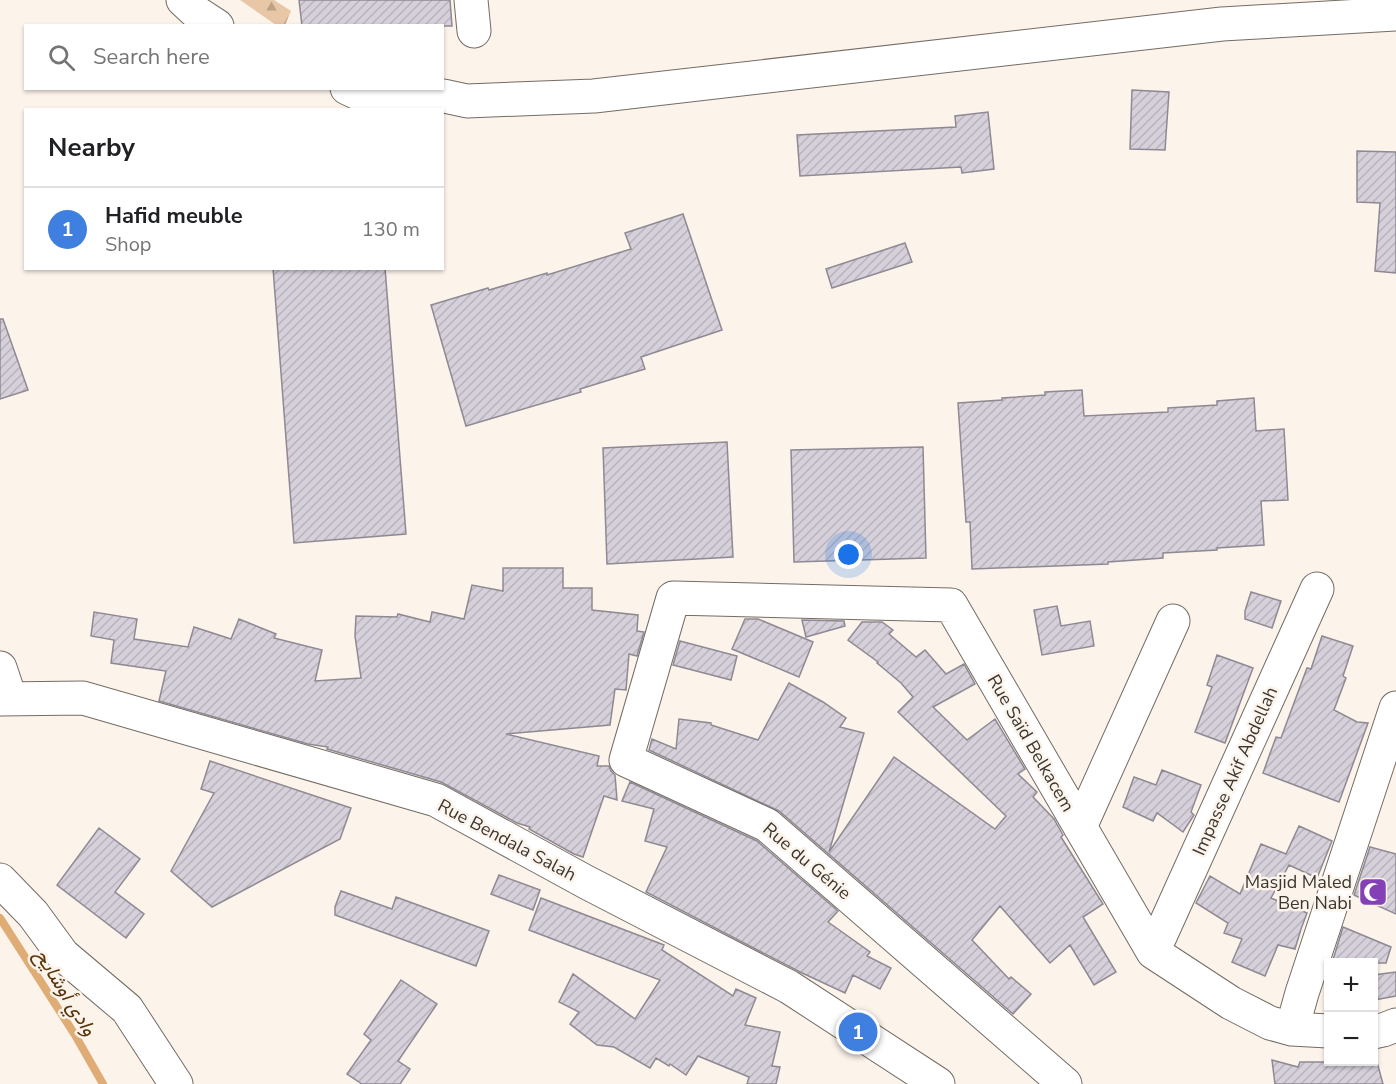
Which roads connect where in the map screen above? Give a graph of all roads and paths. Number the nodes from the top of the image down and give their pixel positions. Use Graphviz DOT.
graph roads {
  1 [pos="183,0"];
  2 [pos="1396,14"];
  3 [pos="215,24"];
  4 [pos="351,90"];
  5 [pos="1317,589"];
  6 [pos="673,598"];
  7 [pos="1173,621"];
  8 [pos="3,688"];
  9 [pos="1396,708"];
  10 [pos="1080,827"];
  11 [pos="0,880"];
  12 [pos="1153,952"];
  13 [pos="1396,1025"];
  14 [pos="1292,1029"];
  15 [pos="1324,1031"];
  16 [pos="1378,1031"];
  17 [pos="176,1084"];
  18 [pos="938,1084"];
  19 [pos="1065,1084"];
  1 -- 3 [label="street"];
  2 -- 4 [label="street"];
  5 -- 12 [label="street, Impasse Akif Abdellah"];
  6 -- 10 [label="street, Rue Saïd Belkacem"];
  6 -- 19 [label="street, Rue du Génie"];
  7 -- 10 [label="street"];
  8 -- 18 [label="street, Rue Bendala Salah"];
  9 -- 14 [label="street"];
  10 -- 12 [label="street, Rue Saïd Belkacem"];
  11 -- 17 [label="street"];
  12 -- 14 [label="street, Rue Saïd Belkacem"];
  13 -- 16 [label="street"];
  14 -- 15 [label="street, Rue Saïd Belkacem"];
}
